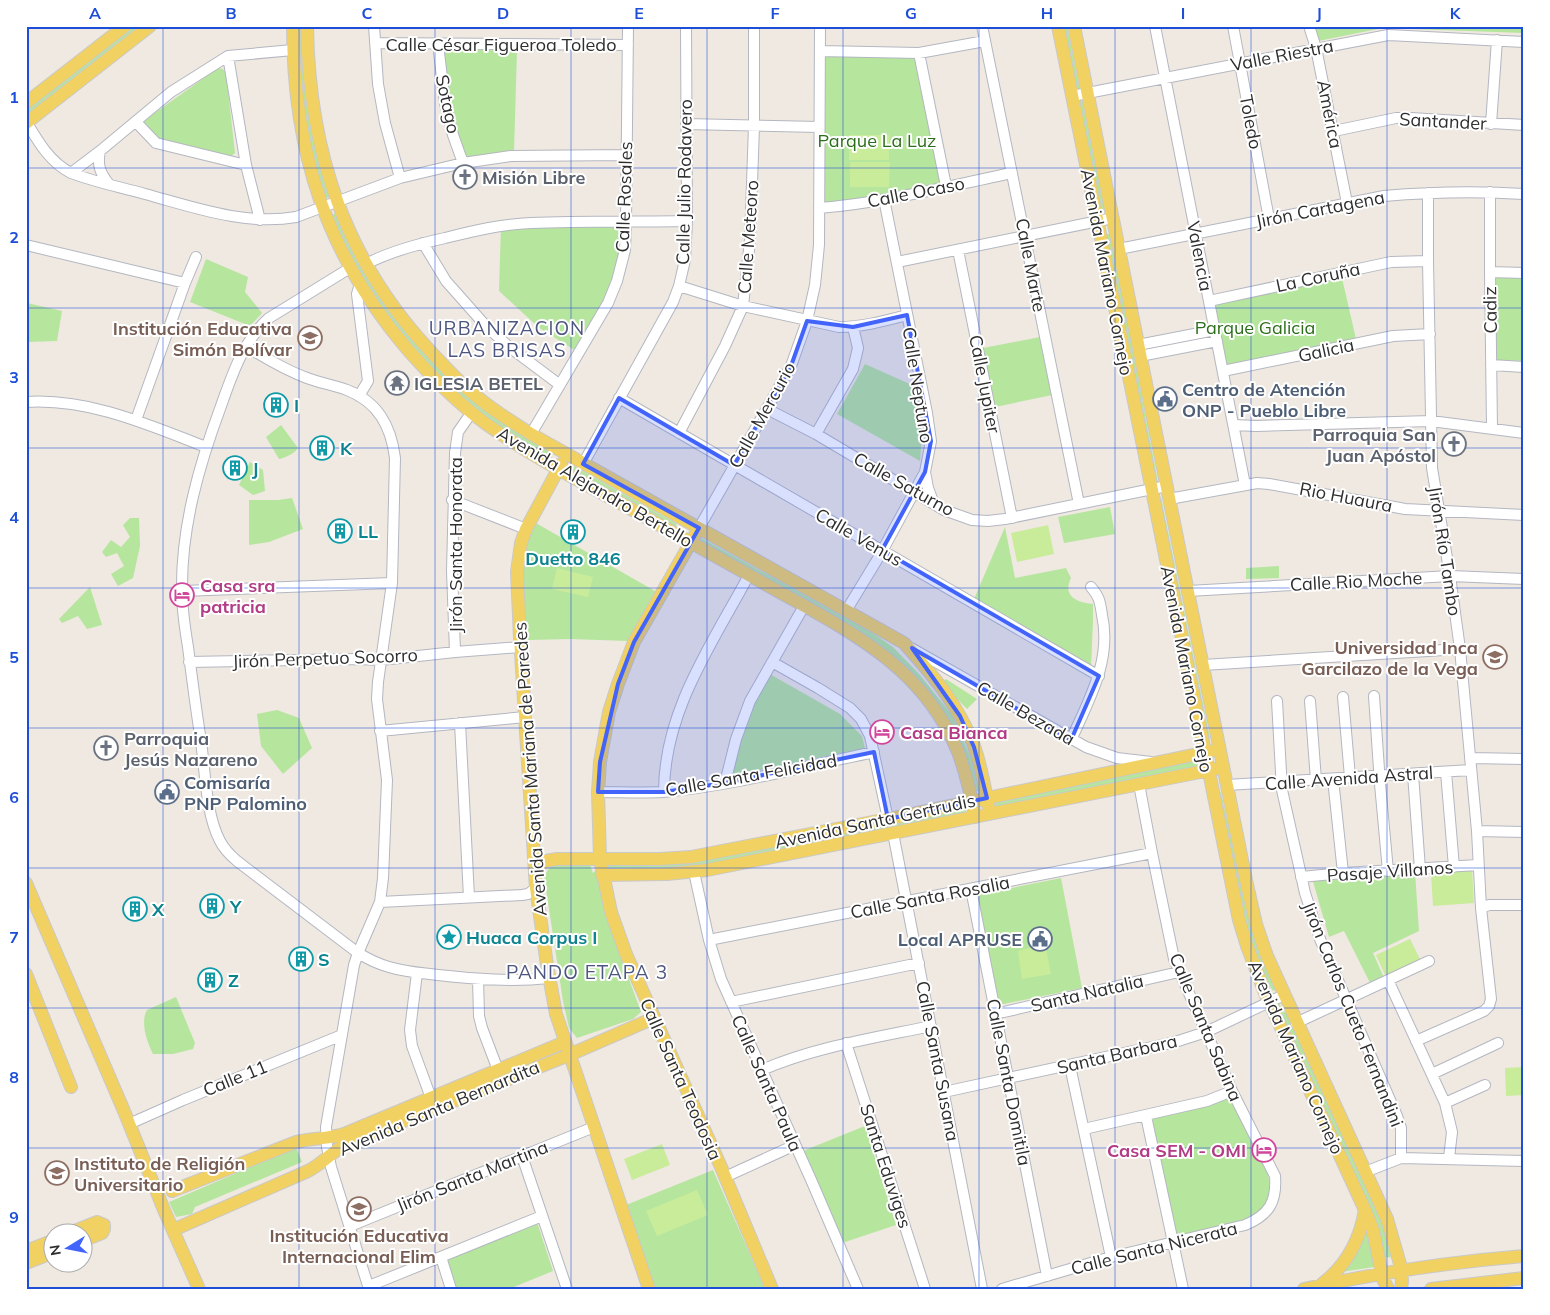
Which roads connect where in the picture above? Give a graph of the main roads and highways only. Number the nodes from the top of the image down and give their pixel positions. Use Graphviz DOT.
graph roads {
  1 [pos="125,26"];
  2 [pos="150,26"];
  3 [pos="293,26"];
  4 [pos="307,26"];
  5 [pos="1058,26"];
  6 [pos="1074,26"];
  7 [pos="26,103"];
  8 [pos="27,123"];
  9 [pos="567,455"];
  10 [pos="558,469"];
  11 [pos="699,528"];
  12 [pos="691,542"];
  13 [pos="1220,749"];
  14 [pos="1204,752"];
  15 [pos="1223,767"];
  16 [pos="1208,770"];
  17 [pos="987,798"];
  18 [pos="972,801"];
  19 [pos="990,814"];
  20 [pos="975,817"];
  21 [pos="600,859"];
  22 [pos="535,875"];
  23 [pos="602,875"];
  24 [pos="26,883"];
  25 [pos="29,895"];
  26 [pos="26,974"];
  27 [pos="654,1018"];
  28 [pos="565,1042"];
  29 [pos="569,1055"];
  30 [pos="71,1087"];
  31 [pos="172,1192"];
  32 [pos="1366,1210"];
  33 [pos="92,1224"];
  34 [pos="174,1230"];
  35 [pos="92,1237"];
  36 [pos="42,1245"];
  37 [pos="26,1251"];
  38 [pos="1524,1256"];
  39 [pos="42,1257"];
  40 [pos="26,1263"];
  41 [pos="1450,1264"];
  42 [pos="1401,1271"];
  43 [pos="1382,1274"];
  44 [pos="1524,1278"];
  45 [pos="1320,1285"];
  46 [pos="1451,1286"];
  47 [pos="199,1289"];
  48 [pos="649,1289"];
  49 [pos="772,1289"];
  50 [pos="1304,1289"];
  51 [pos="1388,1289"];
  52 [pos="1400,1289"];
  53 [pos="1431,1289"];
  1 -- 7 [label="main road"];
  2 -- 8 [label="main road"];
  3 -- 10 [label="main road, Avenida Alejandro Bertello"];
  4 -- 9 [label="main road, Avenida Alejandro Bertello"];
  5 -- 14 [label="main road, Avenida Mariano Cornejo"];
  6 -- 13 [label="main road, Avenida Mariano Cornejo"];
  9 -- 10 [label="main road, Avenida Santa Mariana de Paredes"];
  9 -- 11 [label="main road, Avenida Alejandro Bertello"];
  10 -- 12 [label="main road, Avenida Alejandro Bertello"];
  10 -- 22 [label="main road, Avenida Santa Mariana de Paredes"];
  11 -- 12 [label="main road, Calle Santa Teodosia"];
  11 -- 17 [label="main road, Avenida Alejandro Bertello"];
  12 -- 18 [label="main road, Avenida Alejandro Bertello"];
  12 -- 21 [label="main road, Calle Santa Teodosia"];
  13 -- 14 [label="main road, Avenida Santa Gertrudis"];
  13 -- 15 [label="main road, Avenida Mariano Cornejo"];
  14 -- 16 [label="main road, Avenida Mariano Cornejo"];
  14 -- 17 [label="main road, Avenida Santa Gertrudis"];
  15 -- 16 [label="main road, Avenida Santa Gertrudis"];
  15 -- 42 [label="main road, Avenida Mariano Cornejo"];
  16 -- 19 [label="main road, Avenida Santa Gertrudis"];
  16 -- 32 [label="main road, Avenida Mariano Cornejo"];
  17 -- 18 [label="main road, Avenida Santa Gertrudis"];
  17 -- 19 [label="main road, Avenida Alejandro Bertello"];
  18 -- 20 [label="main road, Avenida Alejandro Bertello"];
  18 -- 21 [label="main road, Avenida Santa Gertrudis"];
  19 -- 20 [label="main road, Avenida Santa Gertrudis"];
  20 -- 23 [label="main road, Avenida Santa Gertrudis"];
  21 -- 22 [label="main road, Avenida Santa Gertrudis"];
  21 -- 23 [label="main road, Calle Santa Teodosia"];
  22 -- 28 [label="main road, Avenida Santa Mariana de Paredes"];
  23 -- 27 [label="main road, Calle Santa Teodosia"];
  24 -- 25 [label="main road"];
  25 -- 34 [label="main road"];
  26 -- 30 [label="main road"];
  27 -- 29 [label="main road, Avenida Santa Bernardita"];
  27 -- 49 [label="main road, Calle Santa Teodosia"];
  28 -- 29 [label="main road, Avenida Santa Mariana de Paredes"];
  28 -- 31 [label="main road, Avenida Santa Bernardita"];
  29 -- 34 [label="main road, Avenida Santa Bernardita"];
  29 -- 48 [label="main road, Avenida Santa Mariana de Paredes"];
  32 -- 43 [label="main road, Avenida Mariano Cornejo"];
  32 -- 45 [label="main road"];
  33 -- 35 [label="main road"];
  34 -- 47 [label="main road"];
  36 -- 37 [label="main road"];
  38 -- 41 [label="main road"];
  39 -- 40 [label="main road"];
  41 -- 42 [label="main road"];
  41 -- 46 [label="main road"];
  42 -- 43 [label="main road"];
  42 -- 52 [label="main road, Avenida Mariano Cornejo"];
  43 -- 45 [label="main road"];
  43 -- 51 [label="main road, Avenida Mariano Cornejo"];
  44 -- 46 [label="main road"];
  45 -- 50 [label="main road"];
  46 -- 53 [label="main road"];
}
